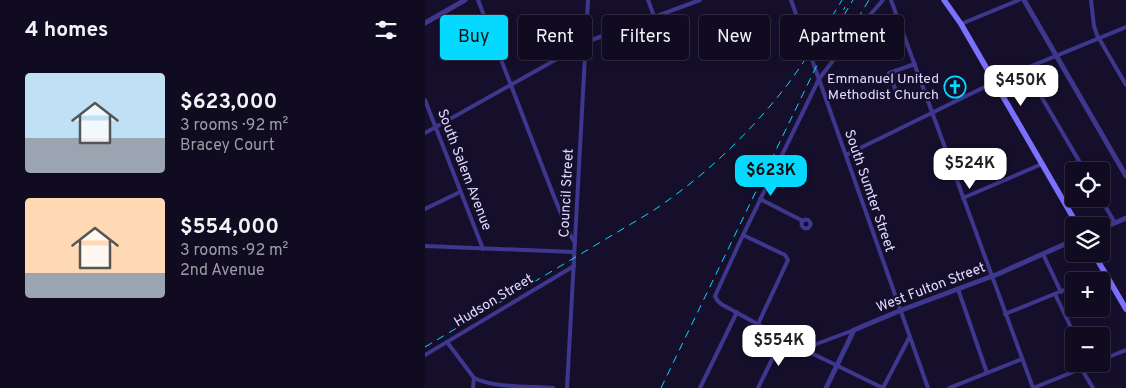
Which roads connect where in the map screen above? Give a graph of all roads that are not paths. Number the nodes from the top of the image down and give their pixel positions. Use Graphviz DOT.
graph roads {
  1 [pos="465,0"];
  2 [pos="479,0"];
  3 [pos="588,0"];
  4 [pos="648,0"];
  5 [pos="700,0"];
  6 [pos="791,0"];
  7 [pos="883,0"];
  8 [pos="891,0"];
  9 [pos="944,0"];
  10 [pos="1019,0"];
  11 [pos="1023,0"];
  12 [pos="1091,0"];
  13 [pos="587,15"];
  14 [pos="654,15"];
  15 [pos="657,15"];
  16 [pos="425,23"];
  17 [pos="961,24"];
  18 [pos="1126,27"];
  19 [pos="1099,38"];
  20 [pos="1056,56"];
  21 [pos="554,60"];
  22 [pos="584,60"];
  23 [pos="915,64"];
  24 [pos="1025,69"];
  25 [pos="819,80"];
  26 [pos="995,82"];
  27 [pos="511,84"];
  28 [pos="1126,85"];
  29 [pos="898,96"];
  30 [pos="425,100"];
  31 [pos="932,113"];
  32 [pos="436,127"];
  33 [pos="425,133"];
  34 [pos="846,155"];
  35 [pos="1080,162"];
  36 [pos="1042,164"];
  37 [pos="1126,176"];
  38 [pos="461,192"];
  39 [pos="963,198"];
  40 [pos="760,200"];
  41 [pos="1106,207"];
  42 [pos="425,209"];
  43 [pos="1073,217"];
  44 [pos="1126,218"];
  45 [pos="803,221"];
  46 [pos="1115,223"];
  47 [pos="1110,225"];
  48 [pos="743,235"];
  49 [pos="575,243"];
  50 [pos="1065,244"];
  51 [pos="425,246"];
  52 [pos="483,249"];
  53 [pos="575,252"];
  54 [pos="1043,254"];
  55 [pos="1098,262"];
  56 [pos="574,266"];
  57 [pos="1104,272"];
  58 [pos="992,276"];
  59 [pos="1110,282"];
  60 [pos="958,289"];
  61 [pos="1065,290"];
  62 [pos="1061,292"];
  63 [pos="1055,294"];
  64 [pos="1126,309"];
  65 [pos="899,311"];
  66 [pos="737,312"];
  67 [pos="1005,314"];
  68 [pos="758,324"];
  69 [pos="1071,327"];
  70 [pos="854,330"];
  71 [pos="783,337"];
  72 [pos="909,338"];
  73 [pos="447,342"];
  74 [pos="803,349"];
  75 [pos="1126,350"];
  76 [pos="425,355"];
  77 [pos="1110,356"];
  78 [pos="1022,359"];
  79 [pos="837,365"];
  80 [pos="1071,372"];
  81 [pos="1083,372"];
  82 [pos="987,373"];
  83 [pos="474,378"];
  84 [pos="473,388"];
  85 [pos="553,388"];
  86 [pos="567,388"];
  87 [pos="700,388"];
  88 [pos="758,388"];
  89 [pos="826,388"];
  90 [pos="883,388"];
  91 [pos="928,388"];
  92 [pos="949,388"];
  93 [pos="1033,388"];
  94 [pos="1093,388"];
  1 -- 16 [label="street"];
  2 -- 27 [label="street"];
  3 -- 13 [label="street, Council Street"];
  4 -- 14 [label="street"];
  5 -- 15 [label="street"];
  6 -- 25 [label="street, South Sumter Street"];
  7 -- 25 [label="street"];
  8 -- 23 [label="street"];
  9 -- 17 [label="main road"];
  10 -- 17 [label="street"];
  11 -- 20 [label="street"];
  12 -- 19 [label="street"];
  17 -- 26 [label="main road"];
  18 -- 19 [label="street"];
  19 -- 20 [label="street"];
  19 -- 28 [label="street"];
  20 -- 24 [label="street"];
  20 -- 37 [label="street"];
  21 -- 27 [label="street"];
  22 -- 49 [label="street, Council Street"];
  23 -- 29 [label="street"];
  23 -- 31 [label="street"];
  24 -- 26 [label="street"];
  24 -- 35 [label="street"];
  25 -- 34 [label="street, South Sumter Street"];
  25 -- 40 [label="street"];
  26 -- 31 [label="street"];
  26 -- 36 [label="main road"];
  27 -- 32 [label="street"];
  27 -- 49 [label="street"];
  30 -- 32 [label="street, South Salem Avenue"];
  31 -- 34 [label="street"];
  31 -- 39 [label="street"];
  32 -- 33 [label="street"];
  32 -- 38 [label="street, South Salem Avenue"];
  34 -- 65 [label="street, South Sumter Street"];
  36 -- 39 [label="street"];
  36 -- 43 [label="main road"];
  38 -- 42 [label="street"];
  38 -- 52 [label="street, South Salem Avenue"];
  39 -- 58 [label="street"];
  40 -- 45 [label="street"];
  40 -- 48 [label="street"];
  41 -- 46 [label="street"];
  44 -- 46 [label="street"];
  46 -- 47 [label="street"];
  48 -- 66 [label="street"];
  48 -- 68 [label="street"];
  49 -- 53 [label="street, Council Street"];
  50 -- 54 [label="street, West Fulton Street"];
  51 -- 52 [label="street"];
  52 -- 53 [label="street"];
  53 -- 56 [label="street, Council Street"];
  54 -- 58 [label="street, West Fulton Street"];
  54 -- 62 [label="street"];
  55 -- 57 [label="main road"];
  56 -- 73 [label="street, Hudson Street"];
  56 -- 86 [label="street, Council Street"];
  58 -- 60 [label="street, West Fulton Street"];
  58 -- 67 [label="street"];
  59 -- 64 [label="main road"];
  60 -- 65 [label="street, West Fulton Street"];
  60 -- 82 [label="street"];
  61 -- 62 [label="street"];
  62 -- 63 [label="street"];
  63 -- 67 [label="street"];
  63 -- 69 [label="street"];
  65 -- 70 [label="street, West Fulton Street"];
  65 -- 72 [label="street, South Sumter Street"];
  66 -- 68 [label="street"];
  66 -- 87 [label="street"];
  67 -- 78 [label="street"];
  68 -- 71 [label="street"];
  70 -- 74 [label="street"];
  70 -- 79 [label="street"];
  71 -- 74 [label="street"];
  71 -- 88 [label="street"];
  72 -- 90 [label="street"];
  72 -- 91 [label="street, South Sumter Street"];
  73 -- 76 [label="street, Hudson Street"];
  73 -- 83 [label="street"];
  74 -- 79 [label="street"];
  75 -- 77 [label="street"];
  78 -- 82 [label="street"];
  78 -- 93 [label="street"];
  79 -- 89 [label="street"];
  79 -- 90 [label="street"];
  80 -- 93 [label="street"];
  81 -- 94 [label="street"];
  82 -- 92 [label="street"];
  83 -- 84 [label="street"];
  83 -- 85 [label="street"];
}
